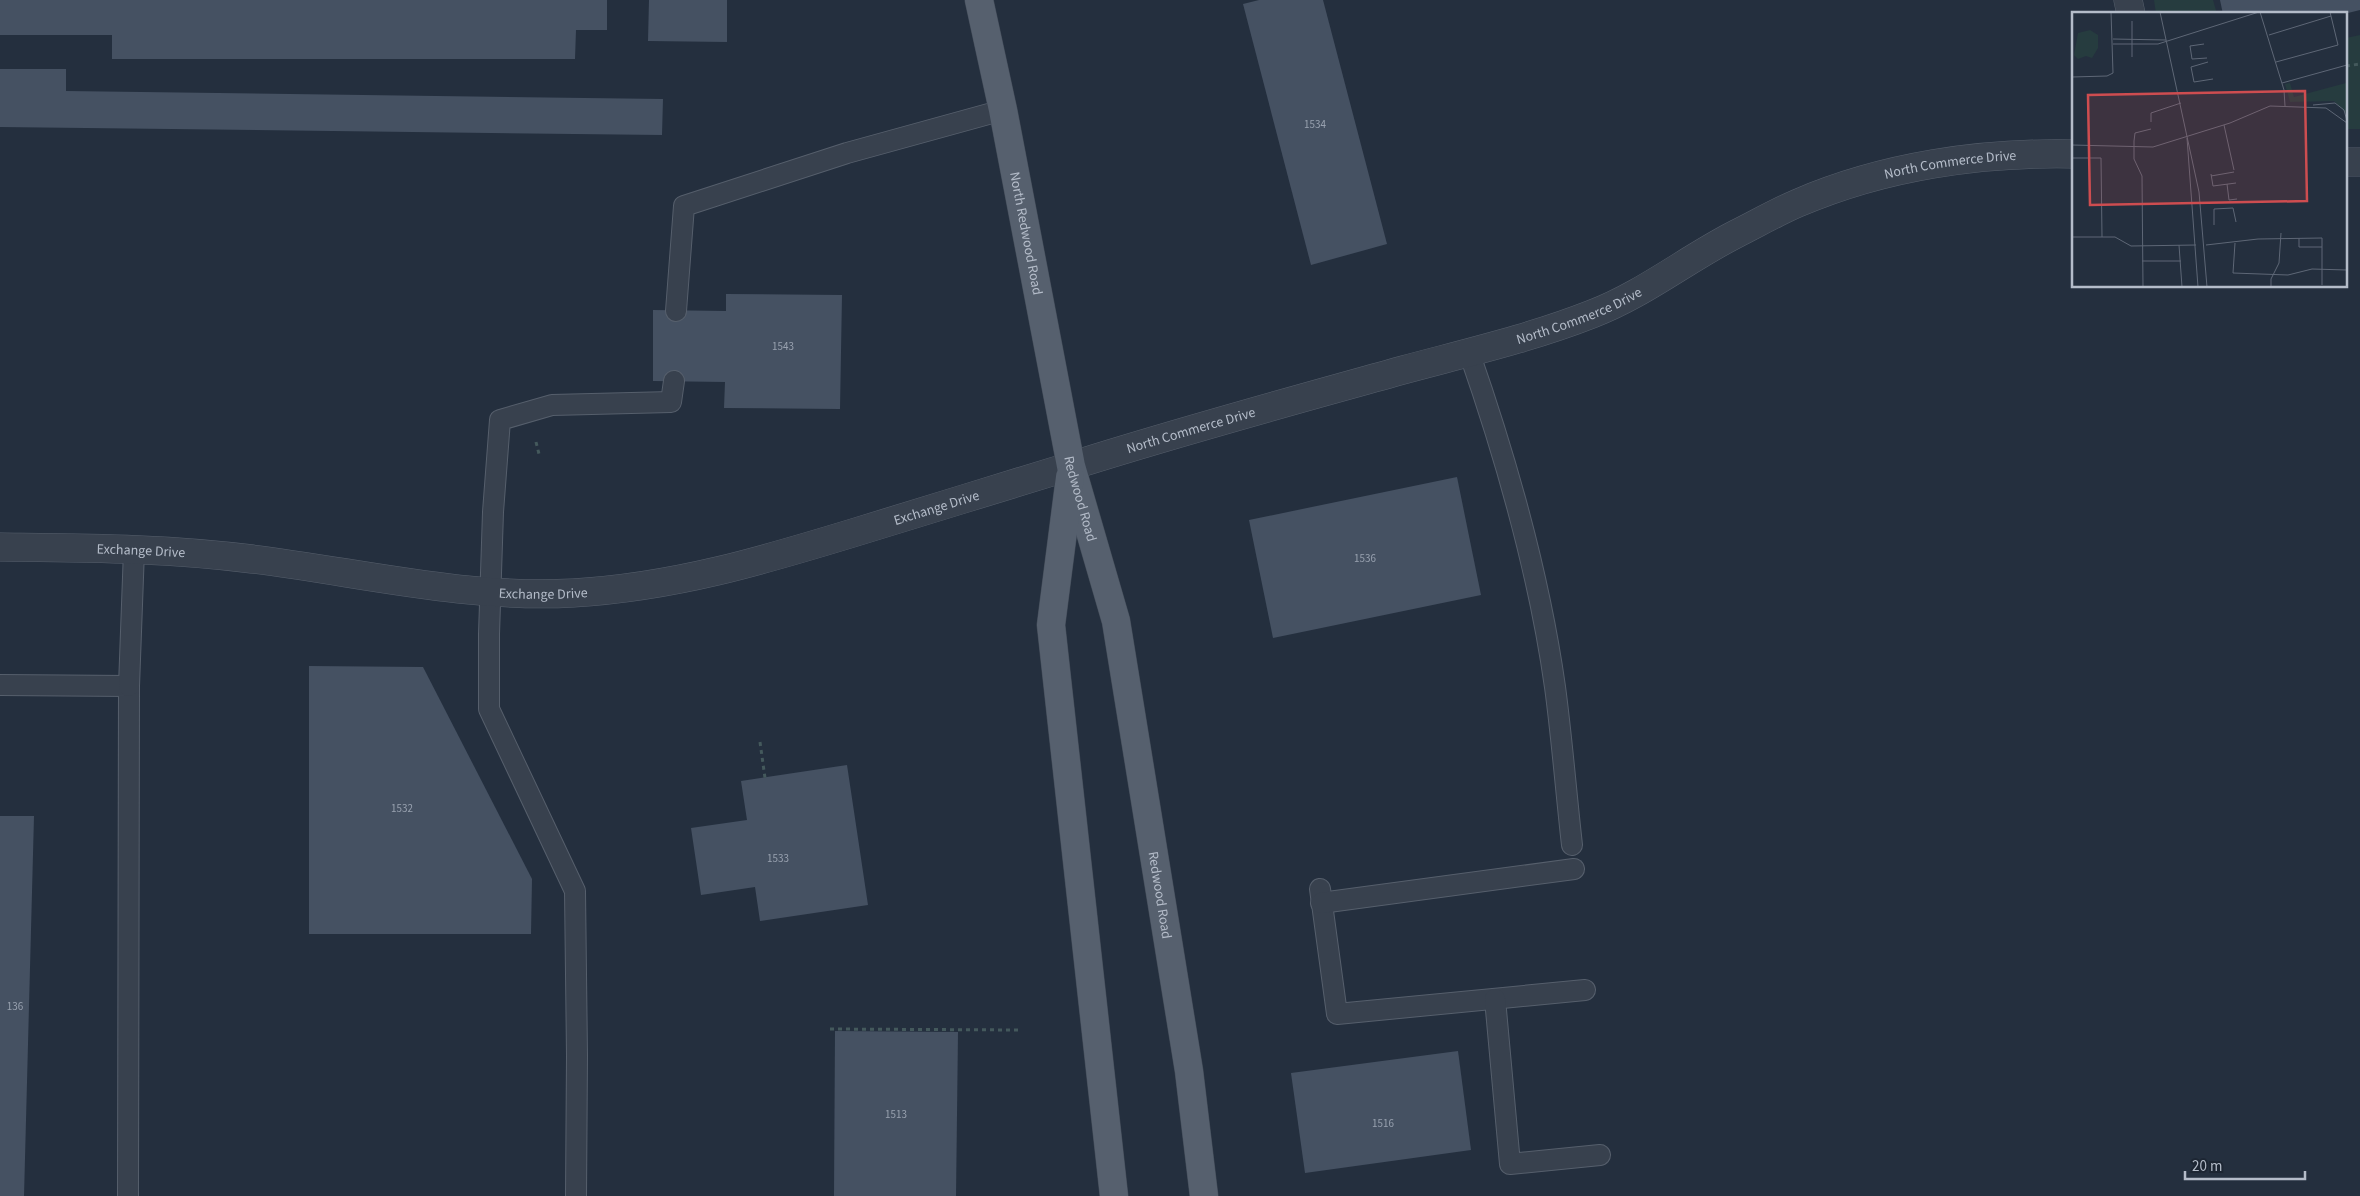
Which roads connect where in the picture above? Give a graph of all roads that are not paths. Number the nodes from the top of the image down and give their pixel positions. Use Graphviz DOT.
graph roads {
  1 [pos="979,0"];
  2 [pos="1003,110"];
  3 [pos="2072,154"];
  4 [pos="676,311"];
  5 [pos="1469,352"];
  6 [pos="674,382"];
  7 [pos="1071,466"];
  8 [pos="0,547"];
  9 [pos="134,550"];
  10 [pos="491,592"];
  11 [pos="0,685"];
  12 [pos="129,686"];
  13 [pos="1572,845"];
  14 [pos="1574,868"];
  15 [pos="1585,990"];
  16 [pos="1495,999"];
  17 [pos="1600,1155"];
  18 [pos="128,1196"];
  19 [pos="576,1196"];
  20 [pos="1114,1196"];
  21 [pos="1204,1196"];
  1 -- 2 [label="main road, North Redwood Road"];
  2 -- 4 [label="lane"];
  2 -- 7 [label="main road, North Redwood Road"];
  3 -- 5 [label="street, North Commerce Drive"];
  5 -- 7 [label="street, North Commerce Drive"];
  5 -- 13 [label="lane"];
  6 -- 10 [label="lane"];
  7 -- 10 [label="street, Exchange Drive"];
  7 -- 20 [label="main road, Redwood Road"];
  7 -- 21 [label="main road, Redwood Road"];
  8 -- 9 [label="street, Exchange Drive"];
  9 -- 10 [label="street, Exchange Drive"];
  9 -- 12 [label="lane"];
  10 -- 19 [label="lane"];
  11 -- 12 [label="lane"];
  12 -- 18 [label="lane"];
  14 -- 16 [label="lane"];
  15 -- 16 [label="lane"];
  16 -- 17 [label="lane"];
}
